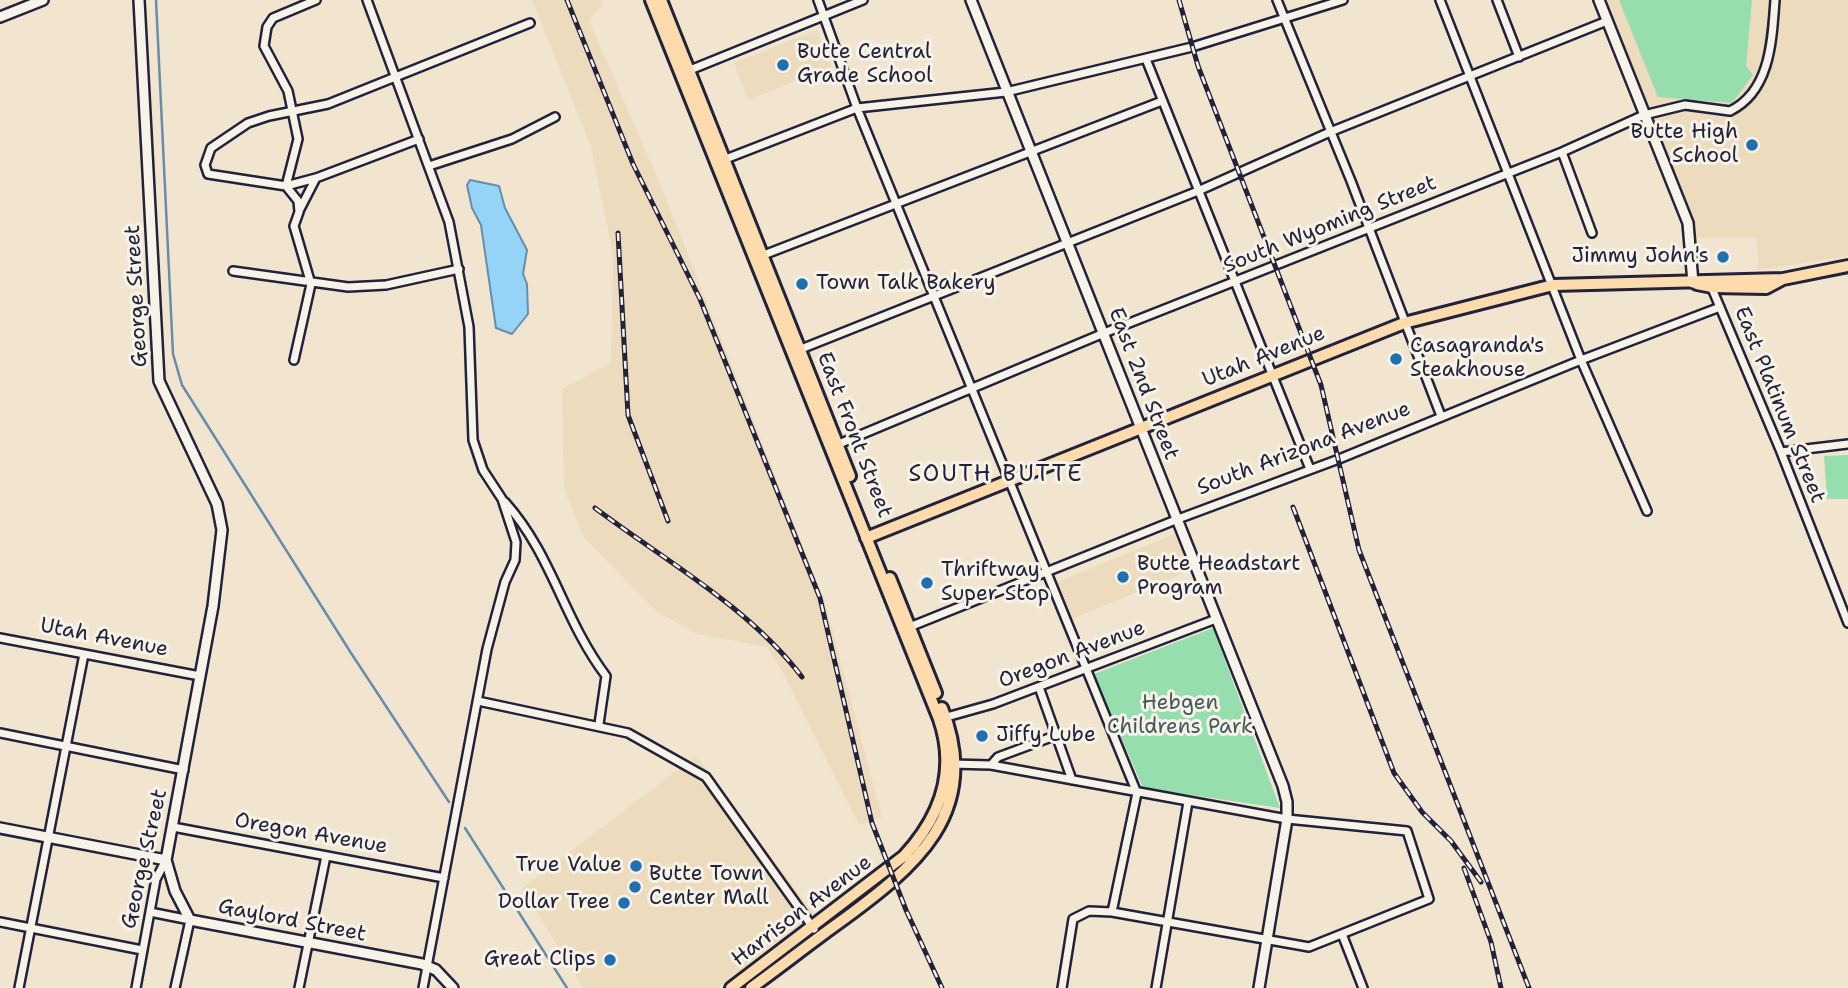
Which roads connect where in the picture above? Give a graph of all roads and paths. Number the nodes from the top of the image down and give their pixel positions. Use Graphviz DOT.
graph roads {
  1 [pos="43,0"];
  2 [pos="139,0"];
  3 [pos="316,0"];
  4 [pos="367,0"];
  5 [pos="651,0"];
  6 [pos="661,0"];
  7 [pos="818,0"];
  8 [pos="863,0"];
  9 [pos="971,0"];
  10 [pos="1277,0"];
  11 [pos="1343,0"];
  12 [pos="1440,0"];
  13 [pos="1497,0"];
  14 [pos="1600,0"];
  15 [pos="1775,0"];
  16 [pos="824,15"];
  17 [pos="0,17"];
  18 [pos="1286,19"];
  19 [pos="1607,21"];
  20 [pos="530,23"];
  21 [pos="1519,57"];
  22 [pos="1146,59"];
  23 [pos="685,72"];
  24 [pos="1471,75"];
  25 [pos="397,77"];
  26 [pos="1006,92"];
  27 [pos="1163,101"];
  28 [pos="857,108"];
  29 [pos="294,110"];
  30 [pos="1644,115"];
  31 [pos="555,117"];
  32 [pos="1330,132"];
  33 [pos="419,139"];
  34 [pos="1031,150"];
  35 [pos="1562,152"];
  36 [pos="720,161"];
  37 [pos="429,166"];
  38 [pos="1508,172"];
  39 [pos="317,178"];
  40 [pos="286,186"];
  41 [pos="1198,191"];
  42 [pos="898,203"];
  43 [pos="299,212"];
  44 [pos="1369,229"];
  45 [pos="1592,233"];
  46 [pos="1067,242"];
  47 [pos="758,257"];
  48 [pos="1848,265"];
  49 [pos="459,270"];
  50 [pos="233,271"];
  51 [pos="1783,279"];
  52 [pos="1235,283"];
  53 [pos="1693,283"];
  54 [pos="1709,283"];
  55 [pos="311,284"];
  56 [pos="1553,285"];
  57 [pos="935,296"];
  58 [pos="1720,307"];
  59 [pos="1404,323"];
  60 [pos="1104,333"];
  61 [pos="797,351"];
  62 [pos="294,360"];
  63 [pos="1581,360"];
  64 [pos="1273,374"];
  65 [pos="971,388"];
  66 [pos="1441,416"];
  67 [pos="1142,426"];
  68 [pos="1848,444"];
  69 [pos="834,446"];
  70 [pos="1781,452"];
  71 [pos="1310,469"];
  72 [pos="1009,481"];
  73 [pos="502,499"];
  74 [pos="1647,511"];
  75 [pos="1178,519"];
  76 [pos="869,536"];
  77 [pos="1045,572"];
  78 [pos="1216,619"];
  79 [pos="1848,623"];
  80 [pos="906,628"];
  81 [pos="0,638"];
  82 [pos="84,654"];
  83 [pos="1085,669"];
  84 [pos="200,676"];
  85 [pos="1039,687"];
  86 [pos="478,701"];
  87 [pos="942,718"];
  88 [pos="599,724"];
  89 [pos="0,733"];
  90 [pos="1057,735"];
  91 [pos="64,746"];
  92 [pos="952,764"];
  93 [pos="991,765"];
  94 [pos="184,770"];
  95 [pos="1072,780"];
  96 [pos="1137,793"];
  97 [pos="1188,802"];
  98 [pos="1287,818"];
  99 [pos="173,827"];
  100 [pos="0,828"];
  101 [pos="47,837"];
  102 [pos="326,856"];
  103 [pos="166,860"];
  104 [pos="896,864"];
  105 [pos="884,873"];
  106 [pos="898,877"];
  107 [pos="443,878"];
  108 [pos="855,911"];
  109 [pos="150,912"];
  110 [pos="1112,912"];
  111 [pos="190,920"];
  112 [pos="0,922"];
  113 [pos="1167,922"];
  114 [pos="811,926"];
  115 [pos="30,928"];
  116 [pos="1342,934"];
  117 [pos="819,937"];
  118 [pos="1268,940"];
  119 [pos="308,942"];
  120 [pos="142,950"];
  121 [pos="427,966"];
  122 [pos="19,988"];
  123 [pos="136,988"];
  124 [pos="175,988"];
  125 [pos="299,988"];
  126 [pos="423,988"];
  127 [pos="453,988"];
  128 [pos="731,988"];
  129 [pos="751,988"];
  130 [pos="1062,988"];
  131 [pos="1156,988"];
  132 [pos="1259,988"];
  133 [pos="1363,988"];
  1 -- 17 [label="street"];
  2 -- 84 [label="street, George Street"];
  3 -- 29 [label="street"];
  4 -- 25 [label="street"];
  5 -- 23 [label="main road, East Front Street"];
  6 -- 23 [label="main road, East Front Street"];
  7 -- 16 [label="street"];
  8 -- 16 [label="street"];
  9 -- 26 [label="street, East 2nd Street"];
  10 -- 18 [label="street"];
  11 -- 18 [label="street"];
  12 -- 24 [label="street"];
  13 -- 21 [label="street"];
  14 -- 19 [label="street"];
  15 -- 30 [label="street, South Wyoming Street"];
  16 -- 23 [label="street"];
  16 -- 28 [label="street"];
  18 -- 22 [label="street"];
  18 -- 32 [label="street"];
  19 -- 21 [label="street"];
  19 -- 30 [label="street"];
  20 -- 25 [label="street"];
  21 -- 24 [label="street"];
  22 -- 26 [label="street"];
  22 -- 27 [label="street"];
  23 -- 36 [label="main road, East Front Street"];
  24 -- 32 [label="street"];
  24 -- 38 [label="street"];
  25 -- 29 [label="street"];
  25 -- 33 [label="street"];
  26 -- 28 [label="street"];
  26 -- 34 [label="street, East 2nd Street"];
  27 -- 34 [label="street"];
  27 -- 41 [label="street"];
  28 -- 36 [label="street"];
  28 -- 42 [label="street"];
  29 -- 40 [label="street"];
  29 -- 40 [label="street"];
  30 -- 35 [label="street, South Wyoming Street"];
  30 -- 53 [label="street"];
  31 -- 37 [label="street"];
  32 -- 41 [label="street"];
  32 -- 44 [label="street"];
  33 -- 37 [label="street"];
  33 -- 39 [label="street"];
  34 -- 42 [label="street"];
  34 -- 46 [label="street, East 2nd Street"];
  35 -- 38 [label="street, South Wyoming Street"];
  35 -- 45 [label="street"];
  36 -- 47 [label="main road, East Front Street"];
  37 -- 49 [label="street"];
  38 -- 44 [label="street, South Wyoming Street"];
  38 -- 56 [label="street"];
  39 -- 40 [label="street"];
  39 -- 43 [label="street"];
  40 -- 43 [label="street"];
  41 -- 46 [label="street"];
  41 -- 52 [label="street"];
  42 -- 47 [label="street"];
  42 -- 57 [label="street"];
  43 -- 55 [label="street"];
  44 -- 52 [label="street, South Wyoming Street"];
  44 -- 59 [label="street"];
  46 -- 57 [label="street"];
  46 -- 60 [label="street, East 2nd Street"];
  47 -- 61 [label="main road, East Front Street"];
  48 -- 51 [label="main road"];
  49 -- 55 [label="street"];
  49 -- 73 [label="street"];
  50 -- 55 [label="street"];
  51 -- 54 [label="main road, Utah Avenue"];
  51 -- 54 [label="main road, Utah Avenue"];
  52 -- 60 [label="street, South Wyoming Street"];
  52 -- 64 [label="street"];
  53 -- 54 [label="main road, Utah Avenue"];
  53 -- 56 [label="main road, Utah Avenue"];
  54 -- 58 [label="street, East Platinum Street"];
  55 -- 62 [label="street"];
  56 -- 59 [label="main road, Utah Avenue"];
  56 -- 63 [label="street"];
  57 -- 61 [label="street"];
  57 -- 65 [label="street"];
  58 -- 63 [label="street, South Arizona Avenue"];
  58 -- 70 [label="street, East Platinum Street"];
  59 -- 64 [label="main road, Utah Avenue"];
  59 -- 66 [label="street"];
  60 -- 65 [label="street, South Wyoming Street"];
  60 -- 67 [label="street, East 2nd Street"];
  61 -- 69 [label="main road, East Front Street"];
  63 -- 66 [label="street, South Arizona Avenue"];
  63 -- 74 [label="street"];
  64 -- 67 [label="main road, Utah Avenue"];
  64 -- 71 [label="street"];
  65 -- 69 [label="street, South Wyoming Street"];
  65 -- 72 [label="street"];
  66 -- 71 [label="street, South Arizona Avenue"];
  67 -- 72 [label="main road, Utah Avenue"];
  67 -- 75 [label="street, East 2nd Street"];
  68 -- 70 [label="street"];
  69 -- 76 [label="main road, East Front Street"];
  70 -- 79 [label="street, East Platinum Street"];
  71 -- 75 [label="street, South Arizona Avenue"];
  72 -- 76 [label="main road, Utah Avenue"];
  72 -- 77 [label="street"];
  73 -- 86 [label="street"];
  73 -- 88 [label="street"];
  75 -- 77 [label="street, South Arizona Avenue"];
  75 -- 78 [label="street, East 2nd Street"];
  76 -- 80 [label="main road, East Front Street"];
  77 -- 80 [label="street, South Arizona Avenue"];
  77 -- 83 [label="street"];
  78 -- 83 [label="street, Oregon Avenue"];
  78 -- 98 [label="street, East 2nd Street"];
  80 -- 87 [label="main road, East Front Street"];
  81 -- 82 [label="street, Utah Avenue"];
  82 -- 84 [label="street, Utah Avenue"];
  82 -- 91 [label="street"];
  83 -- 85 [label="street, Oregon Avenue"];
  83 -- 96 [label="street"];
  84 -- 94 [label="street, George Street"];
  85 -- 87 [label="street, Oregon Avenue"];
  85 -- 90 [label="street"];
  86 -- 88 [label="street"];
  86 -- 107 [label="street"];
  87 -- 92 [label="main road, East Front Street"];
  88 -- 114 [label="street"];
  89 -- 91 [label="street"];
  90 -- 93 [label="street"];
  90 -- 95 [label="street"];
  91 -- 94 [label="street"];
  91 -- 101 [label="street"];
  92 -- 93 [label="street"];
  92 -- 104 [label="main road, East Front Street"];
  92 -- 106 [label="main road, East Front Street"];
  93 -- 95 [label="street"];
  94 -- 99 [label="street, George Street"];
  95 -- 96 [label="street"];
  96 -- 97 [label="street"];
  96 -- 110 [label="street"];
  97 -- 98 [label="street"];
  97 -- 113 [label="street"];
  98 -- 116 [label="street"];
  98 -- 118 [label="street, East 2nd Street"];
  99 -- 102 [label="street, Oregon Avenue"];
  99 -- 103 [label="street, George Street"];
  100 -- 101 [label="street"];
  101 -- 103 [label="street"];
  101 -- 115 [label="street"];
  102 -- 107 [label="street, Oregon Avenue"];
  102 -- 119 [label="street"];
  103 -- 109 [label="street, George Street"];
  103 -- 111 [label="street"];
  104 -- 105 [label="main road, Harrison Avenue"];
  105 -- 108 [label="main road"];
  105 -- 114 [label="main road, Harrison Avenue"];
  106 -- 108 [label="main road, Harrison Avenue"];
  107 -- 121 [label="street"];
  108 -- 117 [label="main road, Harrison Avenue"];
  109 -- 111 [label="street, Gaylord Street"];
  109 -- 120 [label="street, George Street"];
  110 -- 113 [label="street"];
  110 -- 130 [label="street"];
  111 -- 119 [label="street, Gaylord Street"];
  111 -- 124 [label="street"];
  112 -- 115 [label="street"];
  113 -- 118 [label="street"];
  113 -- 131 [label="street"];
  114 -- 117 [label="street"];
  114 -- 128 [label="main road, Harrison Avenue"];
  115 -- 120 [label="street"];
  115 -- 122 [label="street"];
  116 -- 118 [label="street"];
  116 -- 133 [label="street"];
  117 -- 129 [label="main road, Harrison Avenue"];
  118 -- 132 [label="street, East 2nd Street"];
  119 -- 121 [label="street, Gaylord Street"];
  119 -- 125 [label="street"];
  120 -- 123 [label="street, George Street"];
  121 -- 126 [label="street"];
  121 -- 127 [label="street"];
}
